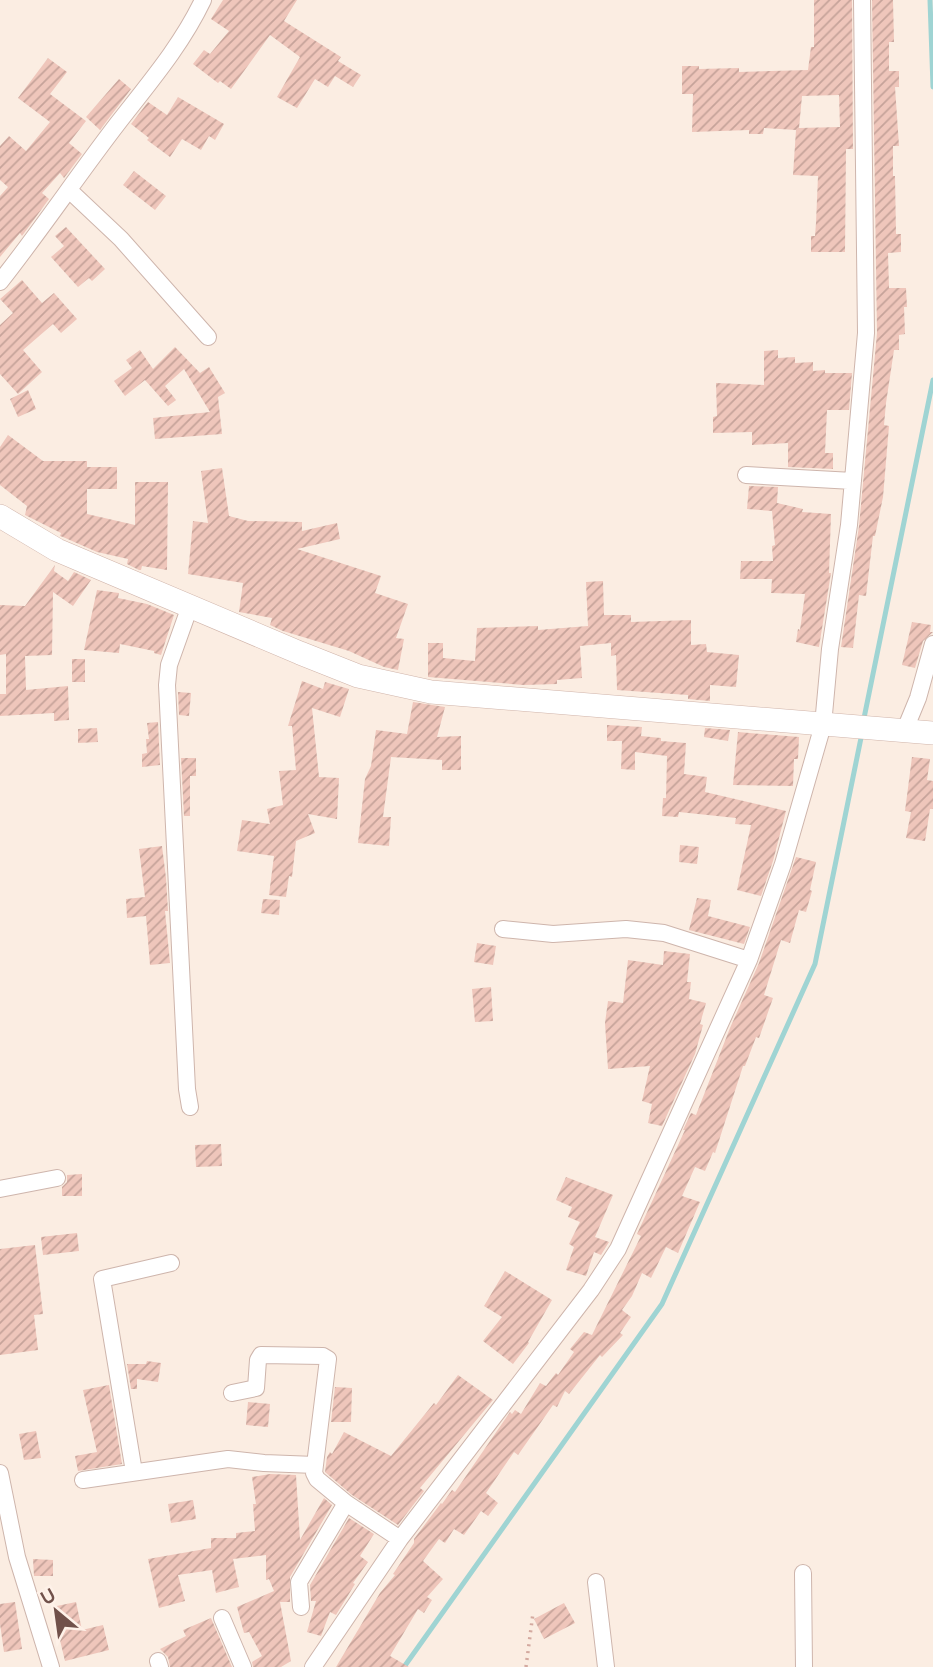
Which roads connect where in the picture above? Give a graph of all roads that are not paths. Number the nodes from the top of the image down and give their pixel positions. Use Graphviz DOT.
graph roads {
  1 [pos="203,0"];
  2 [pos="862,0"];
  3 [pos="69,190"];
  4 [pos="0,282"];
  5 [pos="208,337"];
  6 [pos="746,475"];
  7 [pos="853,481"];
  8 [pos="0,516"];
  9 [pos="190,606"];
  10 [pos="933,644"];
  11 [pos="832,726"];
  12 [pos="902,732"];
  13 [pos="933,733"];
  14 [pos="503,929"];
  15 [pos="749,960"];
  16 [pos="190,1107"];
  17 [pos="57,1178"];
  18 [pos="0,1189"];
  19 [pos="171,1263"];
  20 [pos="232,1393"];
  21 [pos="315,1465"];
  22 [pos="134,1472"];
  23 [pos="0,1473"];
  24 [pos="83,1480"];
  25 [pos="346,1503"];
  26 [pos="400,1539"];
  27 [pos="803,1573"];
  28 [pos="596,1582"];
  29 [pos="301,1607"];
  30 [pos="222,1618"];
  31 [pos="51,1667"];
  32 [pos="243,1667"];
  33 [pos="313,1667"];
  34 [pos="606,1667"];
  35 [pos="804,1667"];
  1 -- 3 [label="street"];
  2 -- 7 [label="street"];
  3 -- 4 [label="street"];
  3 -- 5 [label="street"];
  6 -- 7 [label="street"];
  7 -- 11 [label="street"];
  8 -- 9 [label="street"];
  9 -- 11 [label="street"];
  9 -- 16 [label="street"];
  10 -- 12 [label="street"];
  11 -- 12 [label="street"];
  11 -- 15 [label="street"];
  12 -- 13 [label="street"];
  14 -- 15 [label="street"];
  15 -- 26 [label="street"];
  17 -- 18 [label="street"];
  19 -- 22 [label="street"];
  20 -- 21 [label="street"];
  21 -- 22 [label="street"];
  21 -- 25 [label="street"];
  22 -- 24 [label="street"];
  23 -- 31 [label="street"];
  25 -- 26 [label="street"];
  25 -- 29 [label="street"];
  26 -- 33 [label="street"];
  27 -- 35 [label="street"];
  28 -- 34 [label="street"];
  30 -- 32 [label="street"];
}
